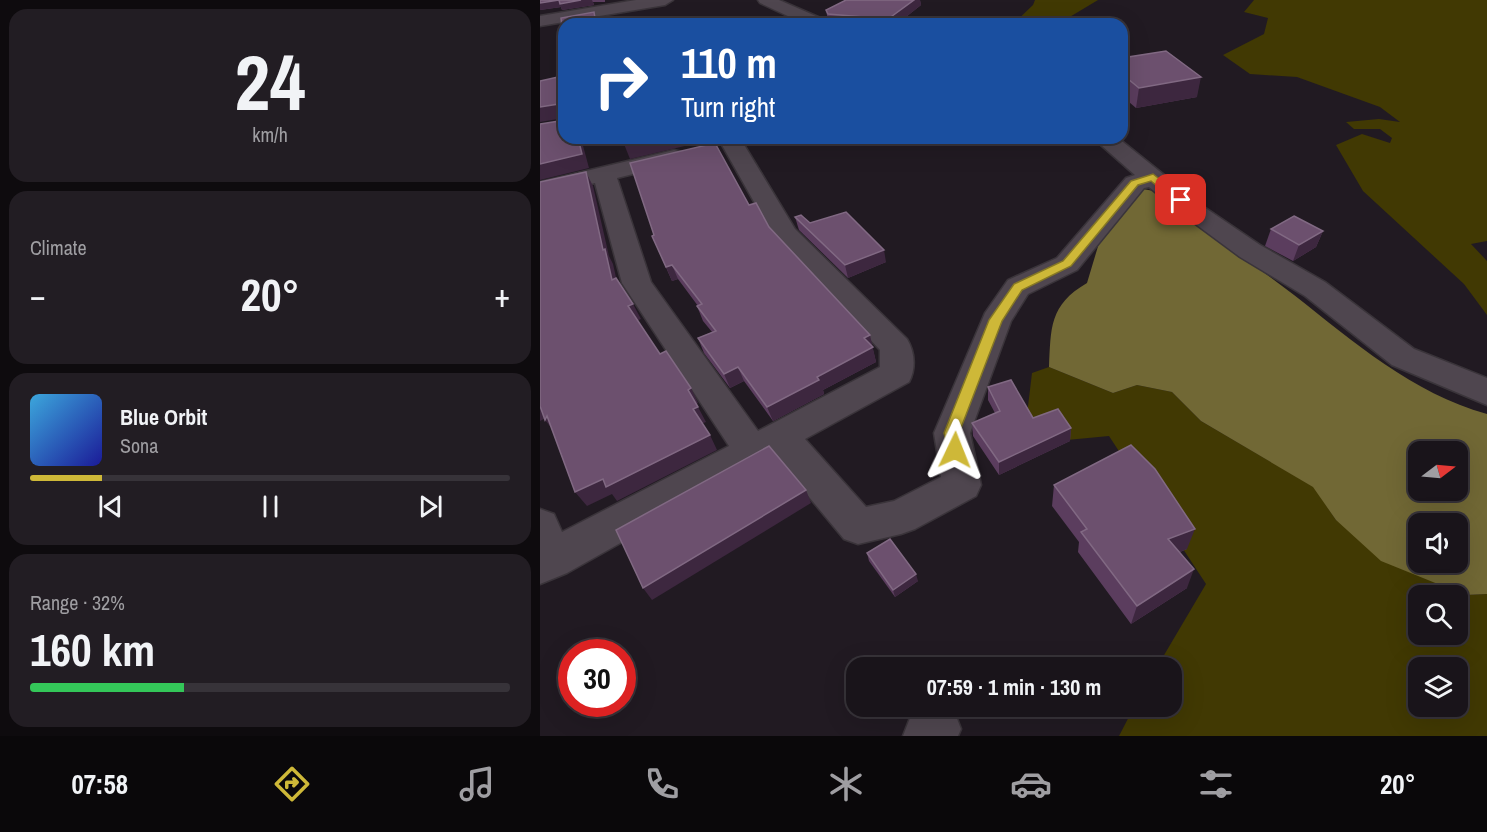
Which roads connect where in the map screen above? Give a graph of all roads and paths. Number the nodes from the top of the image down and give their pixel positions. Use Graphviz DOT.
graph roads {
  1 [pos="595,0"];
  2 [pos="660,0"];
  3 [pos="766,0"];
  4 [pos="540,14"];
  5 [pos="806,18"];
  6 [pos="540,21"];
  7 [pos="1112,144"];
  8 [pos="716,146"];
  9 [pos="604,174"];
  10 [pos="1153,177"];
  11 [pos="540,189"];
  12 [pos="1487,392"];
  13 [pos="766,444"];
  14 [pos="544,550"];
  1 -- 4 [label="street"];
  2 -- 6 [label="street"];
  3 -- 5 [label="street"];
  7 -- 10 [label="street"];
  8 -- 9 [label="street"];
  8 -- 13 [label="street"];
  9 -- 11 [label="street"];
  9 -- 13 [label="street"];
  10 -- 12 [label="street"];
  10 -- 13 [label="street"];
  13 -- 14 [label="street"];
}
